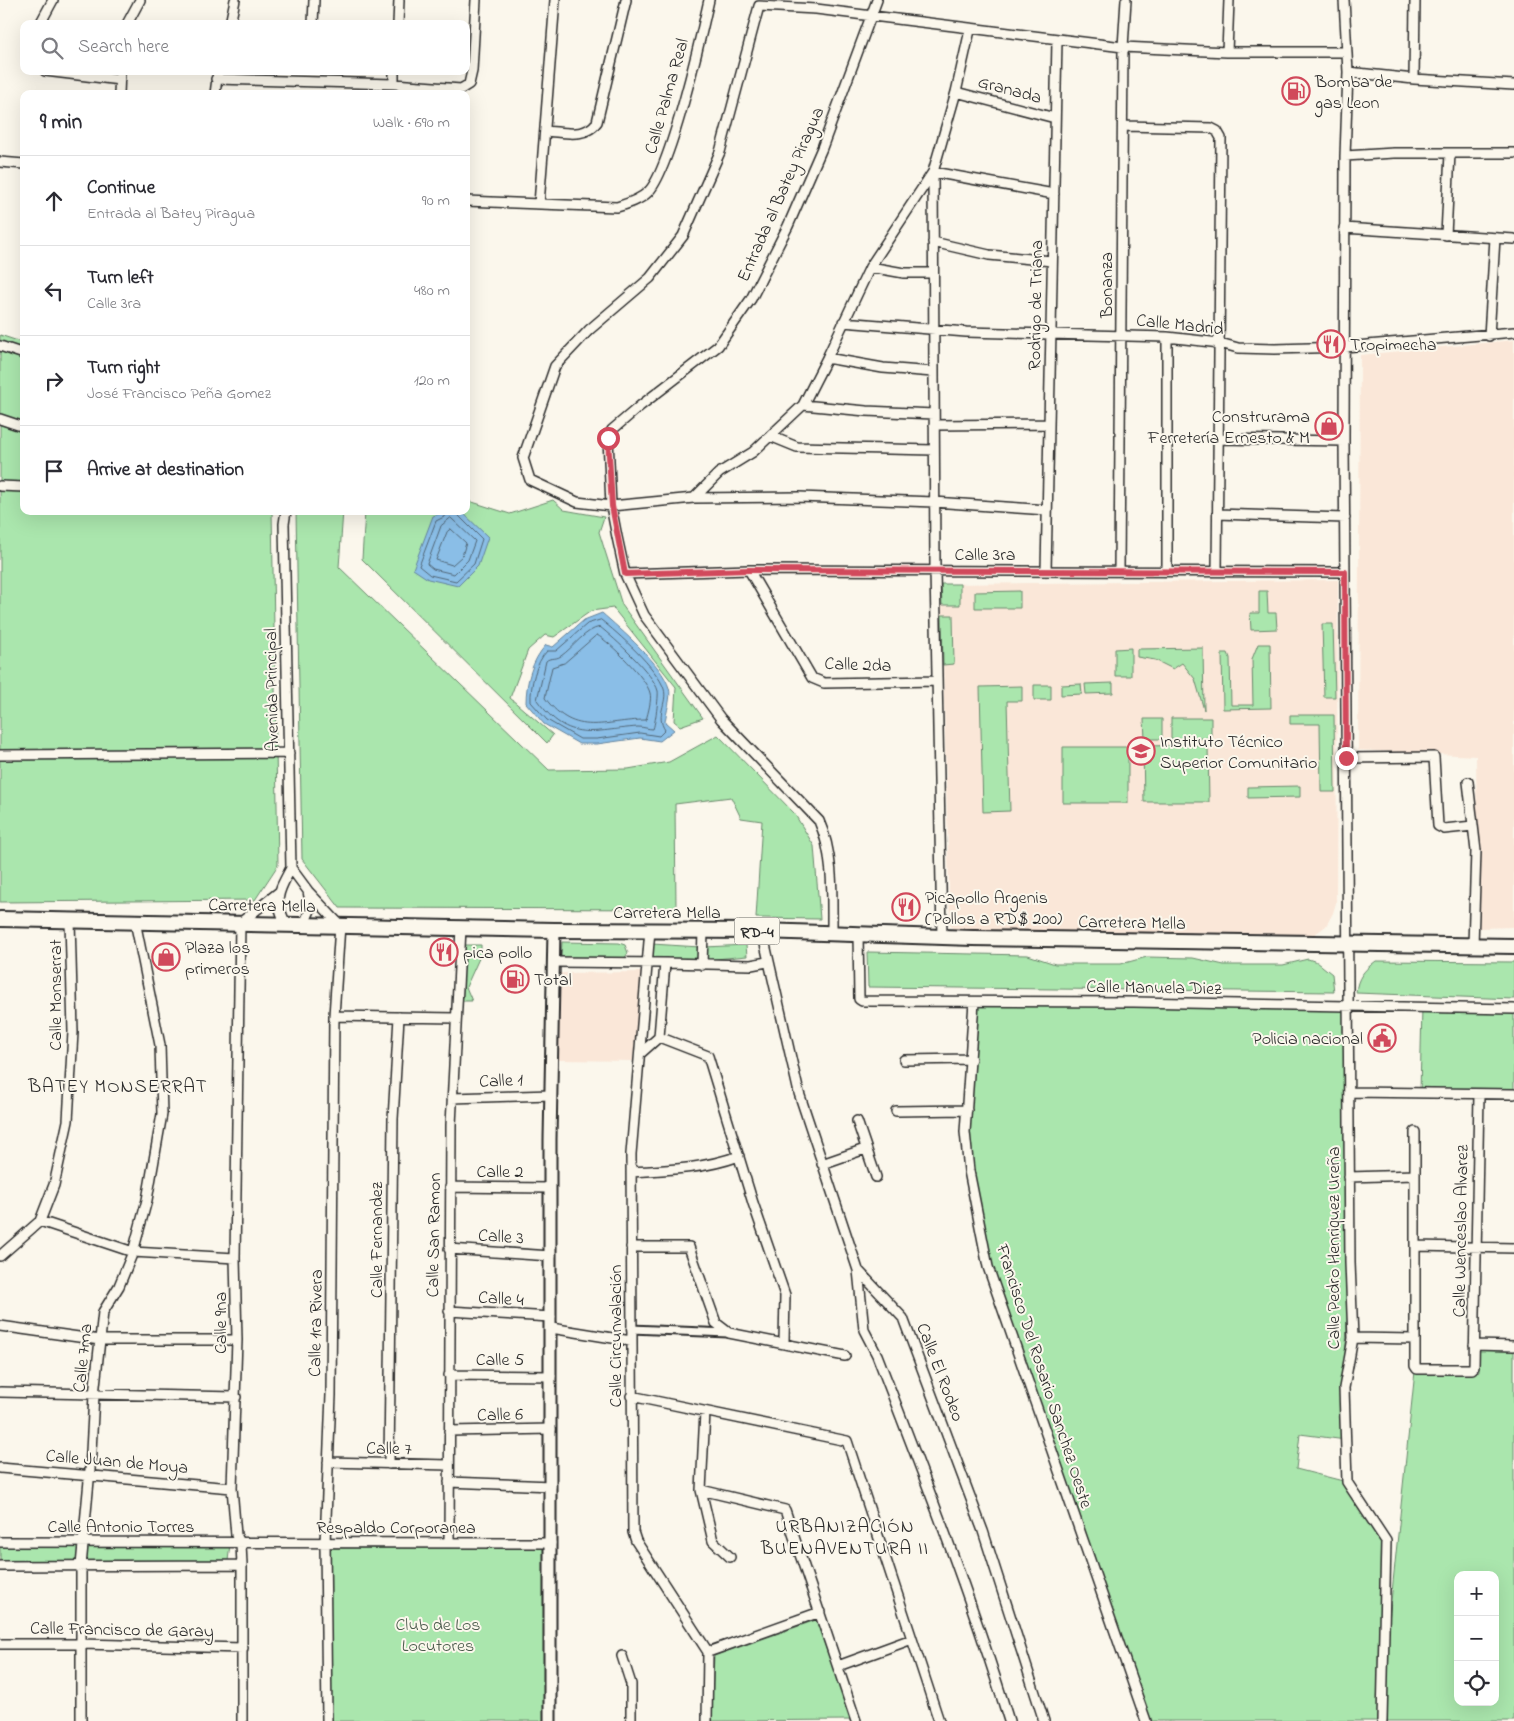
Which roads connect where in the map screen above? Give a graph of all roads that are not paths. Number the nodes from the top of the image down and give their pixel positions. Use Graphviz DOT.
graph roads {
  1 [pos="53,0"];
  2 [pos="140,0"];
  3 [pos="235,0"];
  4 [pos="314,0"];
  5 [pos="399,0"];
  6 [pos="476,0"];
  7 [pos="554,0"];
  8 [pos="626,0"];
  9 [pos="709,0"];
  10 [pos="877,0"];
  11 [pos="1126,0"];
  12 [pos="1229,0"];
  13 [pos="1344,0"];
  14 [pos="1415,0"];
  15 [pos="817,5"];
  16 [pos="870,17"];
  17 [pos="42,20"];
  18 [pos="129,20"];
  19 [pos="231,20"];
  20 [pos="312,20"];
  21 [pos="398,20"];
  22 [pos="970,30"];
  23 [pos="1057,40"];
  24 [pos="1123,47"];
  25 [pos="1227,52"];
  26 [pos="1346,52"];
  27 [pos="1348,72"];
  28 [pos="120,75"];
  29 [pos="217,75"];
  30 [pos="310,75"];
  31 [pos="394,75"];
  32 [pos="1414,79"];
  33 [pos="309,81"];
  34 [pos="394,84"];
  35 [pos="1514,85"];
  36 [pos="119,90"];
  37 [pos="215,90"];
  38 [pos="956,92"];
  39 [pos="1055,118"];
  40 [pos="1124,126"];
  41 [pos="545,131"];
  42 [pos="1450,153"];
  43 [pos="1514,153"];
  44 [pos="1345,156"];
  45 [pos="0,162"];
  46 [pos="20,164"];
  47 [pos="933,172"];
  48 [pos="1054,194"];
  49 [pos="470,201"];
  50 [pos="539,204"];
  51 [pos="1344,228"];
  52 [pos="1446,235"];
  53 [pos="1495,238"];
  54 [pos="1514,239"];
  55 [pos="933,242"];
  56 [pos="1052,261"];
  57 [pos="870,267"];
  58 [pos="932,273"];
  59 [pos="843,322"];
  60 [pos="933,328"];
  61 [pos="1514,332"];
  62 [pos="1051,333"];
  63 [pos="1122,335"];
  64 [pos="1489,336"];
  65 [pos="1167,337"];
  66 [pos="1220,343"];
  67 [pos="0,346"];
  68 [pos="1345,347"];
  69 [pos="20,353"];
  70 [pos="827,358"];
  71 [pos="933,372"];
  72 [pos="803,404"];
  73 [pos="934,414"];
  74 [pos="0,419"];
  75 [pos="1049,424"];
  76 [pos="934,425"];
  77 [pos="20,426"];
  78 [pos="770,436"];
  79 [pos="1218,439"];
  80 [pos="1344,441"];
  81 [pos="934,450"];
  82 [pos="0,486"];
  83 [pos="20,487"];
  84 [pos="694,498"];
  85 [pos="934,502"];
  86 [pos="612,506"];
  87 [pos="1047,510"];
  88 [pos="1218,514"];
  89 [pos="285,515"];
  90 [pos="1345,518"];
  91 [pos="749,570"];
  92 [pos="935,570"];
  93 [pos="1046,571"];
  94 [pos="1119,571"];
  95 [pos="1167,571"];
  96 [pos="1217,571"];
  97 [pos="1345,572"];
  98 [pos="625,574"];
  99 [pos="937,681"];
  100 [pos="289,753"];
  101 [pos="0,755"];
  102 [pos="1346,758"];
  103 [pos="1468,782"];
  104 [pos="1474,826"];
  105 [pos="291,868"];
  106 [pos="308,891"];
  107 [pos="279,892"];
  108 [pos="0,919"];
  109 [pos="70,921"];
  110 [pos="135,921"];
  111 [pos="240,924"];
  112 [pos="286,924"];
  113 [pos="304,924"];
  114 [pos="340,925"];
  115 [pos="461,928"];
  116 [pos="554,930"];
  117 [pos="650,930"];
  118 [pos="703,931"];
  119 [pos="762,932"];
  120 [pos="832,933"];
  121 [pos="858,934"];
  122 [pos="942,937"];
  123 [pos="1347,943"];
  124 [pos="1472,945"];
  125 [pos="1514,946"];
  126 [pos="552,962"];
  127 [pos="647,962"];
  128 [pos="767,962"];
  129 [pos="664,963"];
  130 [pos="702,965"];
  131 [pos="974,1002"];
  132 [pos="1349,1006"];
  133 [pos="1514,1009"];
  134 [pos="334,1016"];
  135 [pos="399,1017"];
  136 [pos="455,1018"];
  137 [pos="659,1037"];
  138 [pos="641,1053"];
  139 [pos="971,1059"];
  140 [pos="904,1060"];
  141 [pos="1350,1092"];
  142 [pos="1479,1094"];
  143 [pos="1514,1094"];
  144 [pos="551,1095"];
  145 [pos="452,1098"];
  146 [pos="966,1110"];
  147 [pos="896,1111"];
  148 [pos="857,1121"];
  149 [pos="1415,1132"];
  150 [pos="865,1148"];
  151 [pos="739,1156"];
  152 [pos="822,1164"];
  153 [pos="631,1172"];
  154 [pos="1415,1175"];
  155 [pos="876,1176"];
  156 [pos="1349,1176"];
  157 [pos="450,1187"];
  158 [pos="550,1188"];
  159 [pos="40,1221"];
  160 [pos="1415,1246"];
  161 [pos="631,1247"];
  162 [pos="1476,1247"];
  163 [pos="1514,1248"];
  164 [pos="449,1249"];
  165 [pos="133,1252"];
  166 [pos="0,1256"];
  167 [pos="551,1256"];
  168 [pos="235,1258"];
  169 [pos="858,1270"];
  170 [pos="449,1310"];
  171 [pos="551,1322"];
  172 [pos="0,1326"];
  173 [pos="631,1329"];
  174 [pos="729,1333"];
  175 [pos="1353,1338"];
  176 [pos="1415,1339"];
  177 [pos="100,1340"];
  178 [pos="237,1340"];
  179 [pos="631,1341"];
  180 [pos="784,1342"];
  181 [pos="1474,1345"];
  182 [pos="1514,1346"];
  183 [pos="845,1356"];
  184 [pos="449,1375"];
  185 [pos="551,1376"];
  186 [pos="0,1392"];
  187 [pos="94,1395"];
  188 [pos="631,1396"];
  189 [pos="236,1397"];
  190 [pos="705,1412"];
  191 [pos="551,1429"];
  192 [pos="449,1431"];
  193 [pos="328,1462"];
  194 [pos="389,1464"];
  195 [pos="449,1465"];
  196 [pos="0,1468"];
  197 [pos="90,1475"];
  198 [pos="449,1482"];
  199 [pos="551,1486"];
  200 [pos="232,1488"];
  201 [pos="701,1490"];
  202 [pos="0,1542"];
  203 [pos="83,1542"];
  204 [pos="551,1542"];
  205 [pos="325,1543"];
  206 [pos="449,1543"];
  207 [pos="241,1544"];
  208 [pos="730,1557"];
  209 [pos="242,1564"];
  210 [pos="0,1566"];
  211 [pos="80,1566"];
  212 [pos="820,1612"];
  213 [pos="912,1639"];
  214 [pos="0,1644"];
  215 [pos="81,1644"];
  216 [pos="243,1648"];
  217 [pos="708,1652"];
  218 [pos="622,1656"];
  219 [pos="838,1666"];
  220 [pos="81,1721"];
  221 [pos="242,1721"];
  222 [pos="327,1721"];
  223 [pos="550,1721"];
  224 [pos="631,1721"];
  225 [pos="707,1721"];
  226 [pos="856,1721"];
  227 [pos="939,1721"];
  228 [pos="1009,1721"];
  229 [pos="1044,1721"];
  230 [pos="1146,1721"];
  231 [pos="1382,1721"];
  1 -- 17 [label="street"];
  2 -- 18 [label="street"];
  3 -- 19 [label="street"];
  4 -- 20 [label="street"];
  5 -- 21 [label="street"];
  6 -- 34 [label="street"];
  7 -- 41 [label="street"];
  8 -- 41 [label="street"];
  9 -- 50 [label="street, Calle Palma Real"];
  10 -- 16 [label="street, Entrada al Batey Piragua"];
  11 -- 24 [label="street, Bonanza"];
  12 -- 25 [label="street"];
  13 -- 26 [label="street, Calle Pedro Henriquez Ureña"];
  14 -- 32 [label="street"];
  15 -- 16 [label="street"];
  15 -- 86 [label="street"];
  16 -- 22 [label="street"];
  16 -- 86 [label="street, Entrada al Batey Piragua"];
  22 -- 23 [label="street"];
  22 -- 38 [label="street"];
  23 -- 24 [label="street"];
  23 -- 39 [label="street, Rodrigo de Triana"];
  24 -- 25 [label="street"];
  24 -- 40 [label="street, Bonanza"];
  25 -- 26 [label="street"];
  26 -- 27 [label="street, Calle Pedro Henriquez Ureña"];
  27 -- 32 [label="street"];
  27 -- 44 [label="street, Calle Pedro Henriquez Ureña"];
  28 -- 36 [label="street"];
  29 -- 33 [label="street"];
  29 -- 37 [label="street"];
  30 -- 33 [label="street"];
  31 -- 34 [label="street"];
  32 -- 35 [label="street"];
  33 -- 34 [label="street"];
  38 -- 39 [label="street, Granada"];
  38 -- 47 [label="street"];
  39 -- 48 [label="street, Rodrigo de Triana"];
  40 -- 63 [label="street, Bonanza"];
  40 -- 66 [label="street"];
  41 -- 50 [label="street"];
  42 -- 43 [label="street"];
  42 -- 44 [label="street"];
  42 -- 52 [label="street"];
  44 -- 51 [label="street, Calle Pedro Henriquez Ureña"];
  45 -- 46 [label="street"];
  47 -- 48 [label="street"];
  47 -- 55 [label="street"];
  47 -- 57 [label="street"];
  48 -- 56 [label="street, Rodrigo de Triana"];
  49 -- 50 [label="street"];
  51 -- 52 [label="street"];
  51 -- 68 [label="street, Calle Pedro Henriquez Ureña"];
  52 -- 53 [label="street"];
  53 -- 54 [label="street"];
  53 -- 64 [label="street"];
  55 -- 56 [label="street"];
  55 -- 58 [label="street"];
  56 -- 62 [label="street, Rodrigo de Triana"];
  57 -- 58 [label="street"];
  57 -- 59 [label="street"];
  58 -- 60 [label="street"];
  59 -- 60 [label="street, Calle Madrid"];
  59 -- 70 [label="street"];
  60 -- 62 [label="street, Calle Madrid"];
  60 -- 71 [label="street"];
  61 -- 64 [label="street, Calle Madrid"];
  62 -- 63 [label="street, Calle Madrid"];
  62 -- 75 [label="street, Rodrigo de Triana"];
  63 -- 65 [label="street, Calle Madrid"];
  63 -- 94 [label="street, Bonanza"];
  64 -- 68 [label="street, Calle Madrid"];
  65 -- 66 [label="street, Calle Madrid"];
  65 -- 95 [label="street"];
  66 -- 68 [label="street, Calle Madrid"];
  66 -- 79 [label="street"];
  67 -- 69 [label="street"];
  68 -- 80 [label="street, Calle Pedro Henriquez Ureña"];
  70 -- 71 [label="street"];
  70 -- 72 [label="street"];
  71 -- 73 [label="street"];
  72 -- 73 [label="street"];
  72 -- 78 [label="street"];
  73 -- 76 [label="street"];
  74 -- 77 [label="street"];
  75 -- 76 [label="street"];
  75 -- 87 [label="street, Rodrigo de Triana"];
  76 -- 81 [label="street"];
  78 -- 81 [label="street"];
  78 -- 84 [label="street"];
  79 -- 80 [label="street"];
  79 -- 88 [label="street"];
  80 -- 90 [label="street, Calle Pedro Henriquez Ureña"];
  81 -- 85 [label="street"];
  82 -- 83 [label="street"];
  84 -- 85 [label="street"];
  84 -- 86 [label="street"];
  85 -- 87 [label="street"];
  85 -- 92 [label="street"];
  86 -- 98 [label="street, Entrada al Batey Piragua"];
  87 -- 93 [label="street, Rodrigo de Triana"];
  88 -- 90 [label="street"];
  88 -- 96 [label="street"];
  89 -- 100 [label="street, Avenida Principal"];
  90 -- 97 [label="street, Calle Pedro Henriquez Ureña"];
  91 -- 92 [label="street, Calle 3ra"];
  91 -- 98 [label="street, Calle 3ra"];
  91 -- 99 [label="street, Calle 2da"];
  92 -- 93 [label="street, Calle 3ra"];
  92 -- 99 [label="street"];
  93 -- 94 [label="street, Calle 3ra"];
  94 -- 95 [label="street, Calle 3ra"];
  95 -- 96 [label="street, Calle 3ra"];
  96 -- 97 [label="street, Calle 3ra"];
  97 -- 102 [label="street, Calle Pedro Henriquez Ureña"];
  98 -- 120 [label="street, Entrada al Batey Piragua"];
  99 -- 122 [label="street"];
  100 -- 101 [label="street"];
  100 -- 105 [label="street, Avenida Principal"];
  102 -- 104 [label="street"];
  102 -- 123 [label="street, Calle Pedro Henriquez Ureña"];
  103 -- 104 [label="street"];
  104 -- 124 [label="street"];
  105 -- 106 [label="street"];
  105 -- 107 [label="street"];
  106 -- 113 [label="street"];
  106 -- 114 [label="street"];
  107 -- 111 [label="street"];
  107 -- 112 [label="street"];
  108 -- 109 [label="main road, Carretera Mella / RD-4"];
  109 -- 110 [label="main road, Carretera Mella / RD-4"];
  109 -- 159 [label="street, Calle Monserrat"];
  110 -- 111 [label="main road, Carretera Mella / RD-4"];
  110 -- 165 [label="street, Calle 7ma"];
  111 -- 112 [label="main road, Carretera Mella / RD-4"];
  111 -- 168 [label="street, Calle 9na"];
  112 -- 113 [label="main road, Carretera Mella / RD-4"];
  113 -- 114 [label="main road, Carretera Mella / RD-4"];
  114 -- 115 [label="main road, Carretera Mella / RD-4"];
  114 -- 134 [label="street, Calle 1ra Rivera"];
  115 -- 116 [label="main road, Carretera Mella / RD-4"];
  115 -- 136 [label="street, Calle San Ramon"];
  116 -- 117 [label="main road, Carretera Mella / RD-4"];
  116 -- 126 [label="street"];
  117 -- 118 [label="main road, Carretera Mella / RD-4"];
  117 -- 127 [label="street, Calle Circunvalación"];
  118 -- 119 [label="main road, Carretera Mella / RD-4"];
  118 -- 130 [label="street"];
  119 -- 120 [label="main road, Carretera Mella / RD-4"];
  119 -- 128 [label="street, Calle El Rodeo"];
  120 -- 121 [label="main road, Carretera Mella / RD-4"];
  121 -- 122 [label="main road, Carretera Mella / RD-4"];
  121 -- 131 [label="street, Calle Manuela Diez"];
  122 -- 123 [label="main road, Carretera Mella / RD-4"];
  123 -- 124 [label="main road, Carretera Mella / RD-4"];
  123 -- 132 [label="street, Calle Pedro Henriquez Ureña"];
  124 -- 125 [label="main road, Carretera Mella / RD-4"];
  126 -- 127 [label="street"];
  126 -- 144 [label="street"];
  127 -- 129 [label="street"];
  127 -- 138 [label="street, Calle Circunvalación"];
  128 -- 130 [label="street"];
  128 -- 152 [label="street, Calle El Rodeo"];
  129 -- 130 [label="street"];
  129 -- 137 [label="street"];
  131 -- 132 [label="street, Calle Manuela Diez"];
  131 -- 139 [label="street, Francisco Del Rosario Sanchez Oeste"];
  132 -- 133 [label="street, Calle Manuela Diez"];
  132 -- 141 [label="street, Calle Pedro Henriquez Ureña"];
  134 -- 135 [label="street"];
  134 -- 193 [label="street, Calle 1ra Rivera"];
  135 -- 136 [label="street"];
  135 -- 194 [label="street, Calle Fernandez"];
  136 -- 145 [label="street, Calle San Ramon"];
  137 -- 138 [label="street"];
  137 -- 151 [label="street"];
  138 -- 153 [label="street, Calle Circunvalación"];
  139 -- 140 [label="street"];
  139 -- 146 [label="street, Francisco Del Rosario Sanchez Oeste"];
  141 -- 142 [label="street"];
  141 -- 156 [label="street, Calle Pedro Henriquez Ureña"];
  142 -- 143 [label="street"];
  142 -- 162 [label="street, Calle Wenceslao Alvarez"];
  144 -- 145 [label="street, Calle 1"];
  144 -- 158 [label="street"];
  145 -- 157 [label="street, Calle San Ramon"];
  146 -- 147 [label="street"];
  146 -- 230 [label="street, Francisco Del Rosario Sanchez Oeste"];
  148 -- 150 [label="street"];
  149 -- 154 [label="street"];
  150 -- 152 [label="street"];
  150 -- 155 [label="street"];
  151 -- 153 [label="street"];
  151 -- 180 [label="street"];
  152 -- 169 [label="street, Calle El Rodeo"];
  153 -- 161 [label="street, Calle Circunvalación"];
  154 -- 156 [label="street"];
  154 -- 160 [label="street"];
  156 -- 175 [label="street, Calle Pedro Henriquez Ureña"];
  157 -- 158 [label="street, Calle 2"];
  157 -- 164 [label="street, Calle San Ramon"];
  158 -- 167 [label="street"];
  159 -- 165 [label="street"];
  159 -- 166 [label="street, Calle Monserrat"];
  160 -- 162 [label="street"];
  160 -- 176 [label="street"];
  161 -- 173 [label="street, Calle Circunvalación"];
  161 -- 174 [label="street"];
  162 -- 163 [label="street"];
  162 -- 181 [label="street, Calle Wenceslao Alvarez"];
  164 -- 167 [label="street, Calle 3"];
  164 -- 170 [label="street, Calle San Ramon"];
  165 -- 168 [label="street"];
  165 -- 177 [label="street, Calle 7ma"];
  167 -- 171 [label="street"];
  168 -- 178 [label="street, Calle 9na"];
  169 -- 228 [label="street"];
  169 -- 229 [label="street, Calle El Rodeo"];
  170 -- 171 [label="street, Calle 4"];
  170 -- 184 [label="street, Calle San Ramon"];
  171 -- 179 [label="street, Calle 4"];
  171 -- 185 [label="street"];
  172 -- 177 [label="street"];
  173 -- 174 [label="street"];
  173 -- 179 [label="street, Calle Circunvalación"];
  174 -- 180 [label="street"];
  175 -- 176 [label="street"];
  175 -- 231 [label="street, Calle Pedro Henriquez Ureña"];
  176 -- 181 [label="street, Calle Wenceslao Alvarez"];
  177 -- 178 [label="street"];
  177 -- 187 [label="street, Calle 7ma"];
  178 -- 189 [label="street, Calle 9na"];
  179 -- 188 [label="street, Calle Circunvalación"];
  180 -- 183 [label="street"];
  181 -- 182 [label="street"];
  184 -- 185 [label="street, Calle 5"];
  184 -- 192 [label="street, Calle San Ramon"];
  185 -- 191 [label="street"];
  186 -- 187 [label="street"];
  187 -- 189 [label="street"];
  187 -- 197 [label="street, Calle 7ma"];
  188 -- 190 [label="street"];
  188 -- 217 [label="street, Calle Circunvalación"];
  189 -- 200 [label="street, Calle 9na"];
  190 -- 201 [label="street"];
  190 -- 213 [label="street"];
  191 -- 192 [label="street, Calle 6"];
  191 -- 199 [label="street"];
  192 -- 195 [label="street, Calle San Ramon"];
  193 -- 194 [label="street, Calle 7"];
  193 -- 205 [label="street, Calle 1ra Rivera"];
  194 -- 195 [label="street, Calle 7"];
  195 -- 198 [label="street, Calle San Ramon"];
  196 -- 197 [label="street, Calle Juan de Moya"];
  197 -- 200 [label="street, Calle Juan de Moya"];
  197 -- 203 [label="street, Calle 7ma"];
  198 -- 199 [label="street"];
  198 -- 206 [label="street, Calle San Ramon"];
  199 -- 204 [label="street"];
  200 -- 207 [label="street, Calle 9na"];
  201 -- 208 [label="street"];
  201 -- 212 [label="street"];
  202 -- 203 [label="street, Calle Antonio Torres"];
  203 -- 207 [label="street, Calle Antonio Torres"];
  203 -- 211 [label="street, Calle 7ma"];
  204 -- 206 [label="street, Respaldo Corporanea"];
  204 -- 223 [label="street"];
  205 -- 206 [label="street, Respaldo Corporanea"];
  205 -- 207 [label="street, Respaldo Corporanea"];
  205 -- 222 [label="street, Calle 1ra Rivera"];
  207 -- 209 [label="street, Calle 9na"];
  209 -- 211 [label="street"];
  209 -- 216 [label="street, Calle 9na"];
  210 -- 211 [label="street"];
  211 -- 215 [label="street, Calle 7ma"];
  212 -- 217 [label="street"];
  212 -- 219 [label="street"];
  213 -- 219 [label="street"];
  213 -- 227 [label="street"];
  214 -- 215 [label="street, Calle Francisco de Garay"];
  215 -- 216 [label="street, Calle Francisco de Garay"];
  215 -- 220 [label="street, Calle 7ma"];
  216 -- 221 [label="street, Calle 9na"];
  217 -- 225 [label="street"];
  218 -- 224 [label="street"];
  219 -- 226 [label="street"];
}
